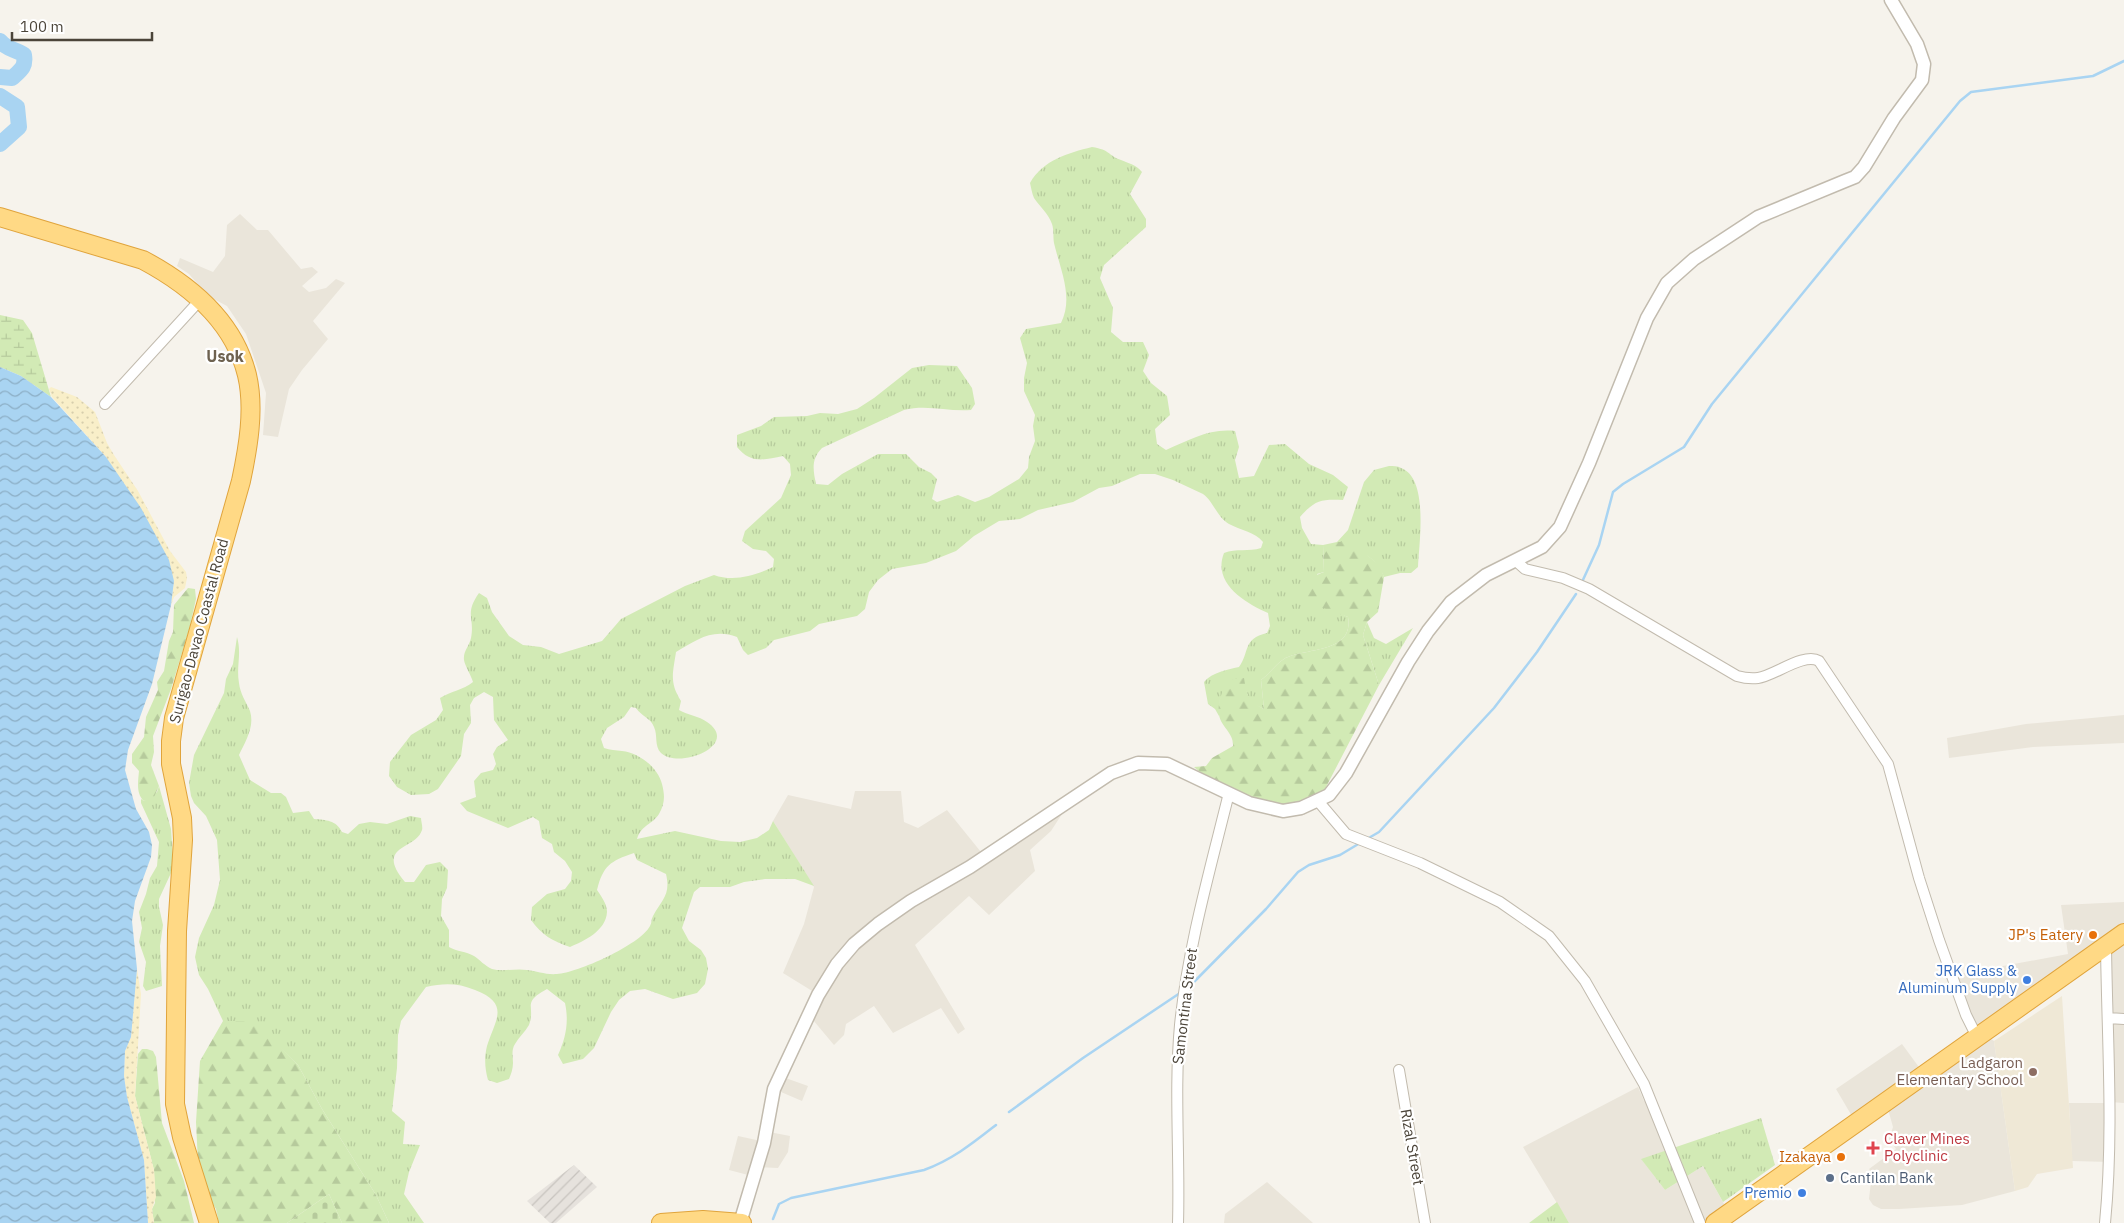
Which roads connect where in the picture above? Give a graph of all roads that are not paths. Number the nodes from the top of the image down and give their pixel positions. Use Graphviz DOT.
graph roads {
  1 [pos="1891,0"];
  2 [pos="0,217"];
  3 [pos="201,299"];
  4 [pos="105,404"];
  5 [pos="1516,561"];
  6 [pos="1229,794"];
  7 [pos="1318,801"];
  8 [pos="2124,933"];
  9 [pos="2106,945"];
  10 [pos="2108,1018"];
  11 [pos="2124,1019"];
  12 [pos="1977,1037"];
  13 [pos="1399,1070"];
  14 [pos="209,1223"];
  15 [pos="662,1223"];
  16 [pos="741,1223"];
  17 [pos="1178,1223"];
  18 [pos="1425,1223"];
  19 [pos="1700,1223"];
  20 [pos="1715,1223"];
  21 [pos="2105,1223"];
  1 -- 5 [label="street"];
  2 -- 3 [label="highway, Surigao-Davao Coastal Road"];
  3 -- 4 [label="street"];
  3 -- 14 [label="highway, Surigao-Davao Coastal Road"];
  5 -- 7 [label="street"];
  5 -- 12 [label="street"];
  6 -- 7 [label="street"];
  6 -- 16 [label="street"];
  6 -- 17 [label="street, Samontina Street"];
  7 -- 19 [label="street"];
  8 -- 9 [label="highway"];
  9 -- 10 [label="street"];
  9 -- 12 [label="highway"];
  10 -- 11 [label="street"];
  10 -- 21 [label="street"];
  12 -- 20 [label="highway"];
  13 -- 18 [label="street, Rizal Street"];
  15 -- 16 [label="highway"];
}
